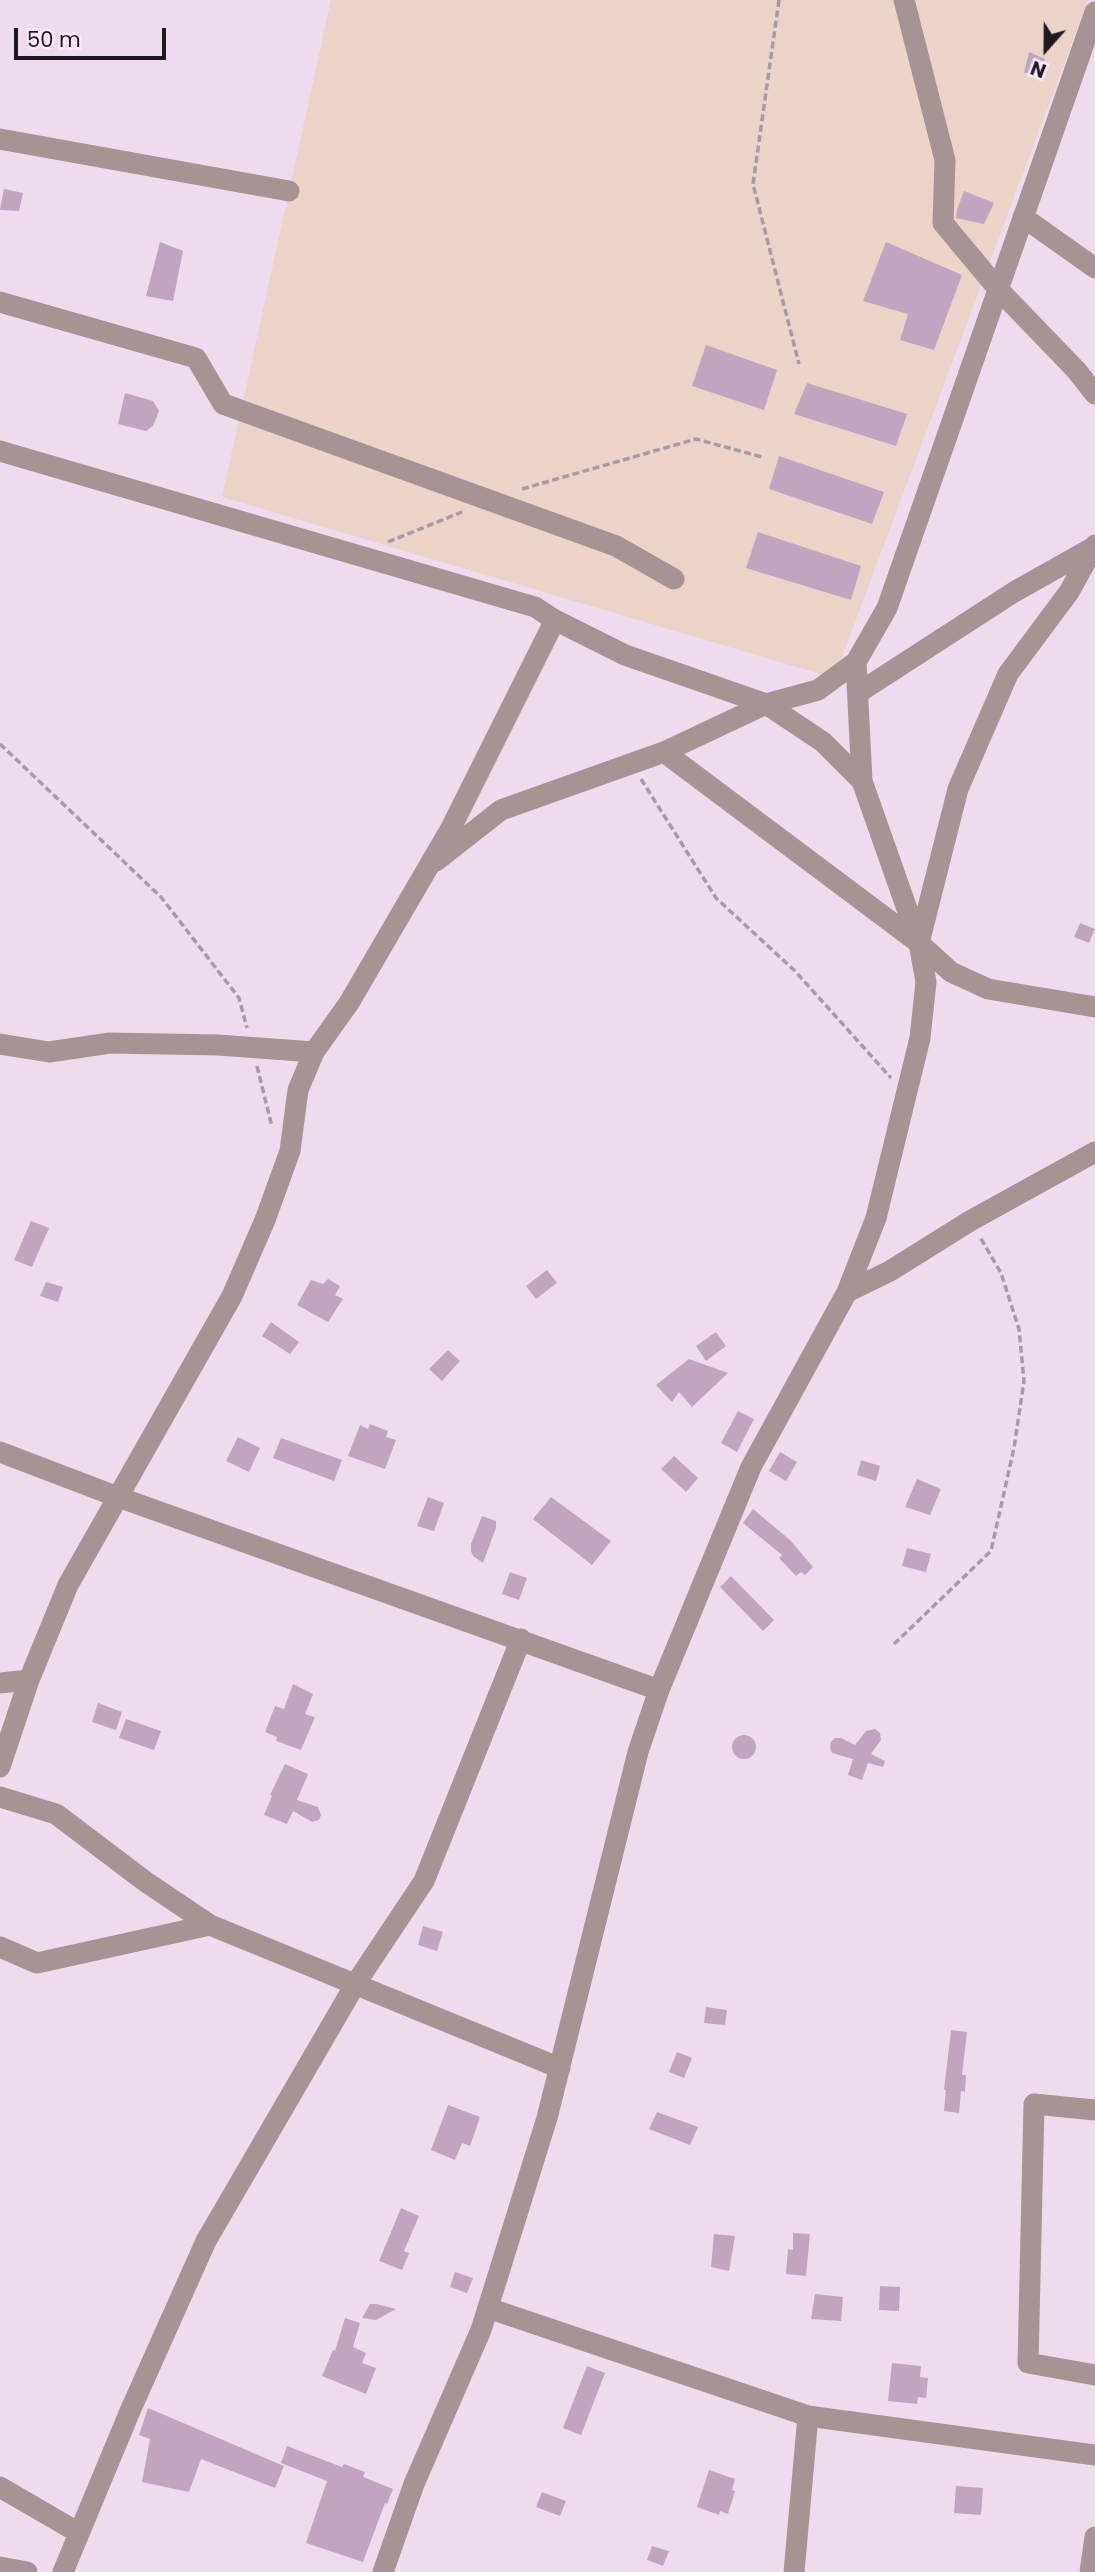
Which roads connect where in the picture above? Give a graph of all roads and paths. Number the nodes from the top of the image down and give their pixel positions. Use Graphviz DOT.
graph roads {
  1 [pos="779,0"];
  2 [pos="904,0"];
  3 [pos="1095,12"];
  4 [pos="0,139"];
  5 [pos="289,191"];
  6 [pos="1023,217"];
  7 [pos="1095,268"];
  8 [pos="998,289"];
  9 [pos="0,302"];
  10 [pos="799,364"];
  11 [pos="1095,394"];
  12 [pos="0,452"];
  13 [pos="762,457"];
  14 [pos="520,489"];
  15 [pos="490,500"];
  16 [pos="1095,546"];
  17 [pos="356,555"];
  18 [pos="674,579"];
  19 [pos="555,620"];
  20 [pos="856,662"];
  21 [pos="858,693"];
  22 [pos="766,704"];
  23 [pos="0,744"];
  24 [pos="664,752"];
  25 [pos="631,764"];
  26 [pos="862,781"];
  27 [pos="428,867"];
  28 [pos="919,943"];
  29 [pos="1095,1007"];
  30 [pos="0,1044"];
  31 [pos="252,1047"];
  32 [pos="314,1052"];
  33 [pos="906,1095"];
  34 [pos="274,1134"];
  35 [pos="1095,1152"];
  36 [pos="970,1221"];
  37 [pos="847,1292"];
  38 [pos="0,1452"];
  39 [pos="118,1497"];
  40 [pos="521,1640"];
  41 [pos="894,1644"];
  42 [pos="29,1680"];
  43 [pos="0,1683"];
  44 [pos="659,1690"];
  45 [pos="0,1767"];
  46 [pos="0,1797"];
  47 [pos="210,1925"];
  48 [pos="0,1947"];
  49 [pos="356,1983"];
  50 [pos="560,2068"];
  51 [pos="1095,2110"];
  52 [pos="488,2308"];
  53 [pos="1095,2375"];
  54 [pos="808,2416"];
  55 [pos="1095,2455"];
  56 [pos="0,2487"];
  57 [pos="79,2533"];
  58 [pos="1095,2537"];
  59 [pos="0,2567"];
  60 [pos="26,2572"];
  61 [pos="64,2572"];
  62 [pos="383,2572"];
  63 [pos="794,2572"];
  64 [pos="1090,2572"];
  1 -- 10 [label="path"];
  2 -- 8 [label="street"];
  3 -- 6 [label="street"];
  4 -- 5 [label="street"];
  6 -- 7 [label="street"];
  6 -- 8 [label="street"];
  8 -- 11 [label="street"];
  8 -- 20 [label="street"];
  9 -- 15 [label="street"];
  12 -- 17 [label="street"];
  13 -- 14 [label="path"];
  15 -- 17 [label="path"];
  15 -- 18 [label="street"];
  16 -- 21 [label="street"];
  16 -- 28 [label="street"];
  17 -- 19 [label="street"];
  19 -- 22 [label="street"];
  19 -- 27 [label="street"];
  20 -- 21 [label="street"];
  20 -- 22 [label="street"];
  21 -- 26 [label="street"];
  22 -- 24 [label="street"];
  22 -- 26 [label="street"];
  23 -- 31 [label="path"];
  24 -- 25 [label="street"];
  24 -- 28 [label="street"];
  25 -- 27 [label="street"];
  25 -- 33 [label="path"];
  26 -- 28 [label="street"];
  27 -- 32 [label="street"];
  28 -- 29 [label="street"];
  28 -- 33 [label="street"];
  30 -- 31 [label="street"];
  31 -- 32 [label="street"];
  31 -- 34 [label="path"];
  32 -- 39 [label="street"];
  33 -- 37 [label="street"];
  35 -- 36 [label="street"];
  36 -- 37 [label="street"];
  36 -- 41 [label="path"];
  37 -- 44 [label="street"];
  38 -- 39 [label="street"];
  39 -- 40 [label="street"];
  39 -- 42 [label="street"];
  40 -- 44 [label="street"];
  40 -- 49 [label="street"];
  42 -- 43 [label="street"];
  42 -- 45 [label="street"];
  44 -- 50 [label="street"];
  46 -- 47 [label="street"];
  47 -- 48 [label="street"];
  47 -- 49 [label="street"];
  49 -- 50 [label="street"];
  49 -- 57 [label="street"];
  50 -- 52 [label="street"];
  51 -- 53 [label="street"];
  52 -- 54 [label="street"];
  52 -- 62 [label="street"];
  54 -- 55 [label="street"];
  54 -- 63 [label="street"];
  56 -- 57 [label="street"];
  57 -- 61 [label="street"];
  58 -- 64 [label="street"];
  59 -- 60 [label="street"];
}
